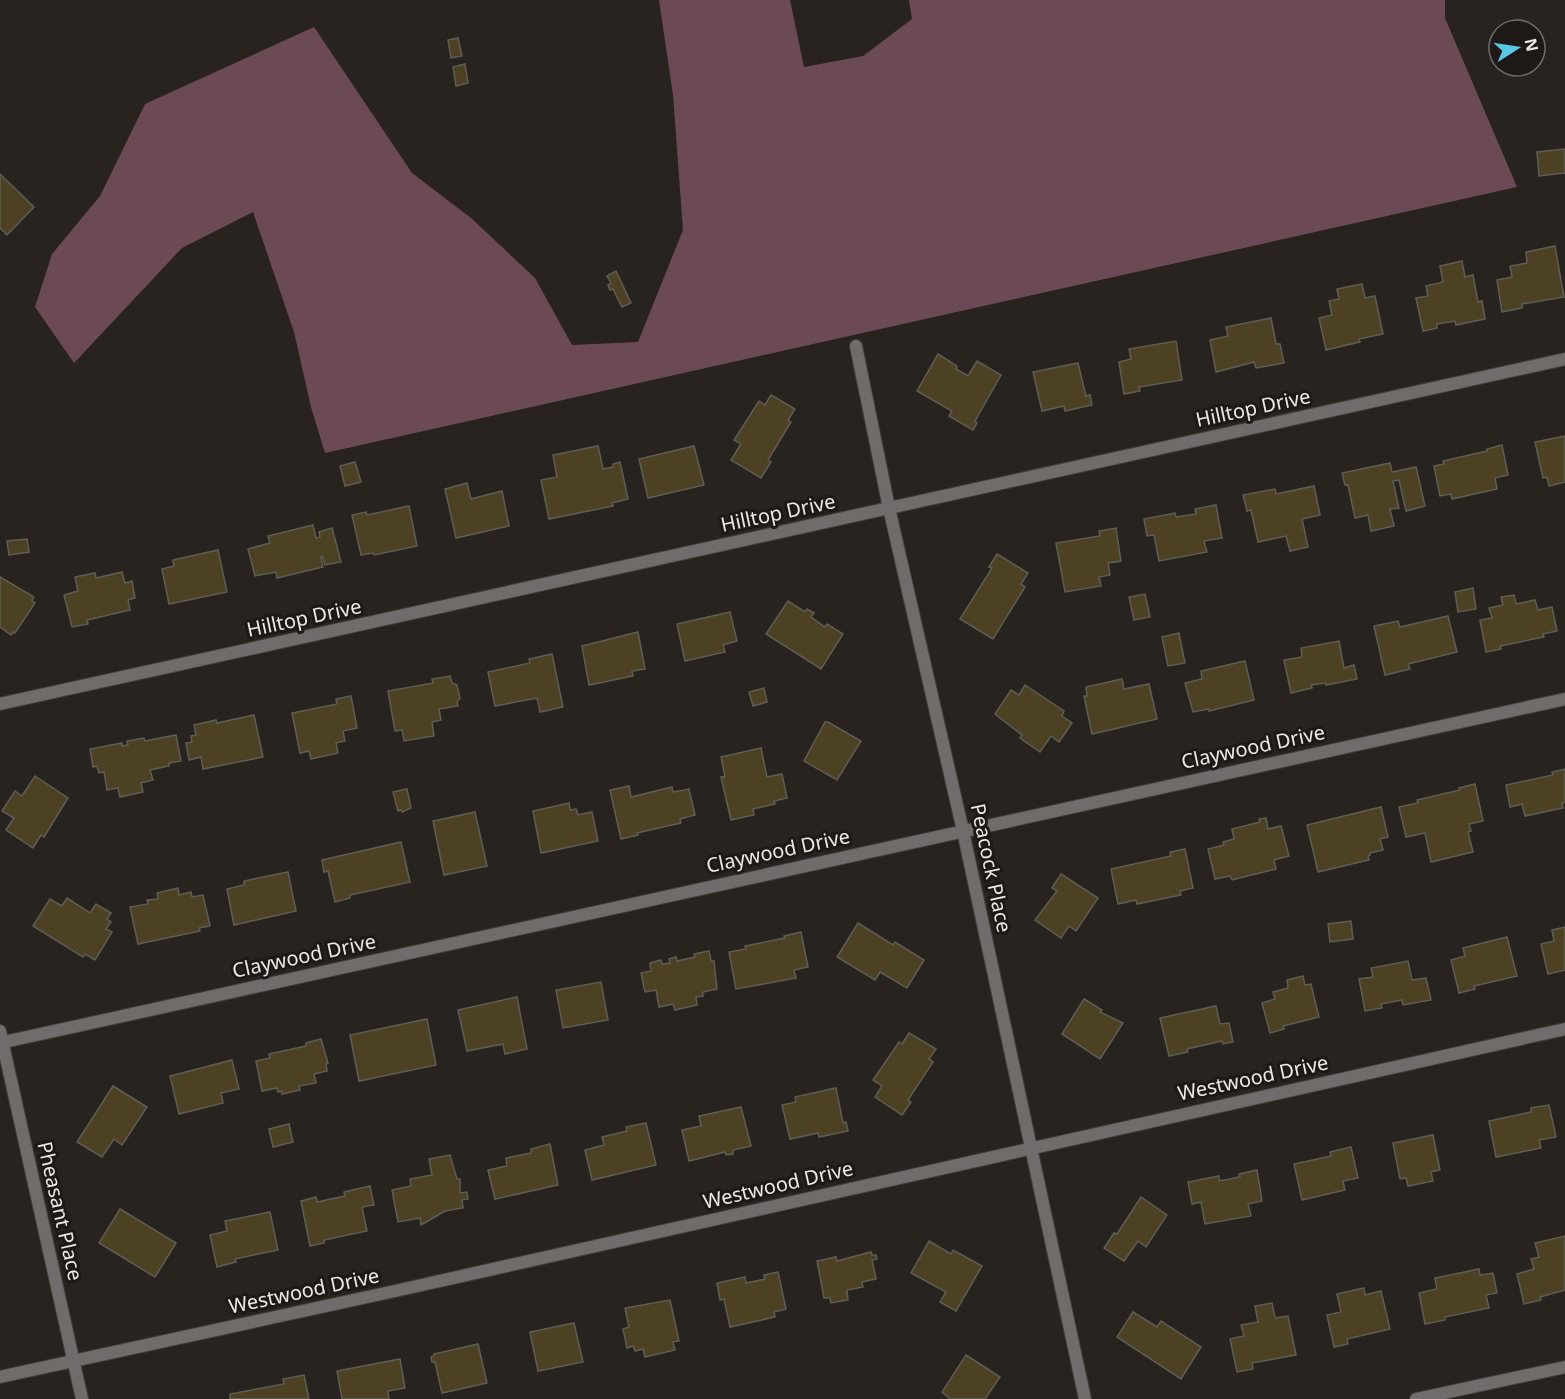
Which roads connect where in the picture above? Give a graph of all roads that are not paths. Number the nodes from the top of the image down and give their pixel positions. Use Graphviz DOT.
graph roads {
  1 [pos="856,346"];
  2 [pos="1565,359"];
  3 [pos="890,508"];
  4 [pos="1565,699"];
  5 [pos="0,704"];
  6 [pos="963,831"];
  7 [pos="1565,1029"];
  8 [pos="1,1039"];
  9 [pos="1033,1147"];
  10 [pos="74,1360"];
  11 [pos="1565,1367"];
  12 [pos="0,1377"];
  13 [pos="82,1399"];
  14 [pos="1085,1399"];
  15 [pos="1416,1399"];
  1 -- 3 [label="street, Peacock Place"];
  2 -- 3 [label="street, Hilltop Drive"];
  3 -- 5 [label="street, Hilltop Drive"];
  3 -- 6 [label="street, Peacock Place"];
  4 -- 6 [label="street, Claywood Drive"];
  6 -- 8 [label="street, Claywood Drive"];
  6 -- 9 [label="street, Peacock Place"];
  7 -- 9 [label="street, Westwood Drive"];
  8 -- 10 [label="street, Pheasant Place"];
  9 -- 10 [label="street, Westwood Drive"];
  9 -- 14 [label="street, Peacock Place"];
  10 -- 12 [label="street, Westwood Drive"];
  10 -- 13 [label="street, Pheasant Place"];
  11 -- 15 [label="street"];
}
